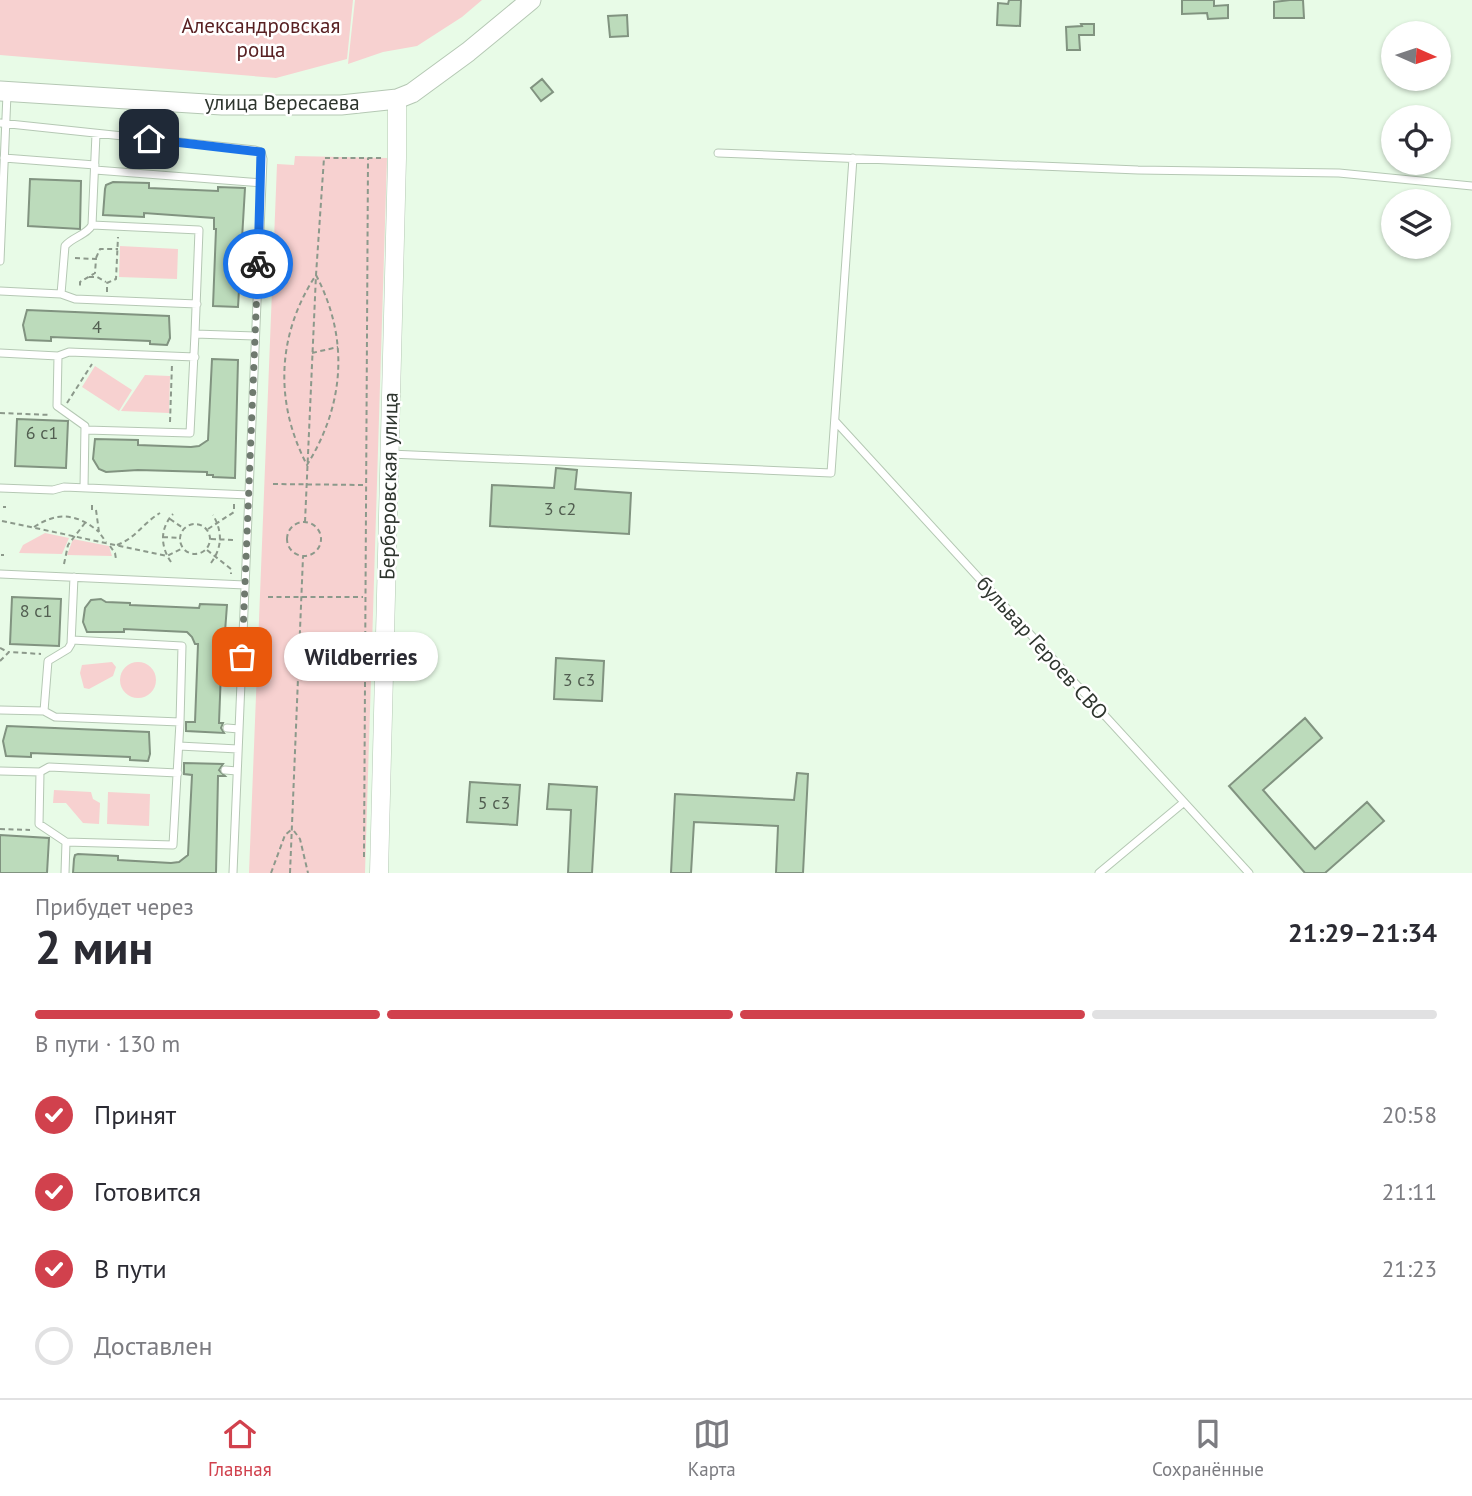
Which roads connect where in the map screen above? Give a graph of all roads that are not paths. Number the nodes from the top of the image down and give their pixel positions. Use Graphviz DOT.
graph roads {
  1 [pos="531,0"];
  2 [pos="4,91"];
  3 [pos="397,99"];
  4 [pos="3,124"];
  5 [pos="96,134"];
  6 [pos="718,153"];
  7 [pos="4,158"];
  8 [pos="853,158"];
  9 [pos="95,168"];
  10 [pos="262,183"];
  11 [pos="1472,186"];
  12 [pos="92,225"];
  13 [pos="0,261"];
  14 [pos="0,291"];
  15 [pos="61,294"];
  16 [pos="197,304"];
  17 [pos="247,312"];
  18 [pos="256,312"];
  19 [pos="195,334"];
  20 [pos="255,336"];
  21 [pos="0,353"];
  22 [pos="245,355"];
  23 [pos="58,356"];
  24 [pos="255,356"];
  25 [pos="195,357"];
  26 [pos="836,422"];
  27 [pos="86,430"];
  28 [pos="390,454"];
  29 [pos="0,488"];
  30 [pos="83,488"];
  31 [pos="249,495"];
  32 [pos="0,574"];
  33 [pos="74,578"];
  34 [pos="245,585"];
  35 [pos="72,640"];
  36 [pos="0,710"];
  37 [pos="44,711"];
  38 [pos="180,722"];
  39 [pos="227,728"];
  40 [pos="239,729"];
  41 [pos="179,746"];
  42 [pos="238,749"];
  43 [pos="225,770"];
  44 [pos="0,771"];
  45 [pos="237,771"];
  46 [pos="40,772"];
  47 [pos="178,773"];
  48 [pos="1183,803"];
  49 [pos="66,842"];
  50 [pos="65,873"];
  51 [pos="233,873"];
  52 [pos="379,873"];
  53 [pos="1100,873"];
  54 [pos="1249,873"];
  1 -- 3 [label="main road, улица Вересаева"];
  2 -- 3 [label="main road, улица Вересаева"];
  2 -- 4 [label="lane"];
  3 -- 28 [label="street, Берберовская улица"];
  4 -- 5 [label="lane"];
  4 -- 7 [label="lane"];
  5 -- 9 [label="lane"];
  5 -- 10 [label="lane"];
  6 -- 8 [label="lane"];
  7 -- 9 [label="lane"];
  7 -- 13 [label="lane"];
  8 -- 11 [label="lane"];
  8 -- 26 [label="lane"];
  9 -- 10 [label="lane"];
  9 -- 12 [label="lane"];
  10 -- 18 [label="lane"];
  12 -- 15 [label="lane"];
  12 -- 16 [label="lane"];
  14 -- 15 [label="lane"];
  15 -- 16 [label="lane"];
  16 -- 19 [label="lane"];
  17 -- 18 [label="lane"];
  18 -- 20 [label="lane"];
  19 -- 20 [label="lane"];
  19 -- 25 [label="lane"];
  20 -- 24 [label="lane"];
  21 -- 23 [label="lane"];
  22 -- 24 [label="lane"];
  23 -- 25 [label="lane"];
  23 -- 27 [label="lane"];
  24 -- 31 [label="lane"];
  25 -- 27 [label="lane"];
  26 -- 28 [label="lane"];
  26 -- 48 [label="lane, бульвар Героев СВО"];
  27 -- 30 [label="lane"];
  28 -- 52 [label="street, Берберовская улица"];
  29 -- 30 [label="lane"];
  30 -- 31 [label="lane"];
  31 -- 34 [label="lane"];
  32 -- 33 [label="lane"];
  33 -- 34 [label="lane"];
  33 -- 35 [label="lane"];
  34 -- 40 [label="lane"];
  35 -- 37 [label="lane"];
  35 -- 38 [label="lane"];
  36 -- 37 [label="lane"];
  37 -- 38 [label="lane"];
  38 -- 41 [label="lane"];
  39 -- 40 [label="lane"];
  40 -- 42 [label="lane"];
  41 -- 42 [label="lane"];
  41 -- 47 [label="lane"];
  42 -- 45 [label="lane"];
  43 -- 45 [label="lane"];
  44 -- 46 [label="lane"];
  45 -- 51 [label="lane"];
  46 -- 47 [label="lane"];
  46 -- 49 [label="lane"];
  47 -- 49 [label="lane"];
  48 -- 53 [label="lane"];
  48 -- 54 [label="lane, бульвар Героев СВО"];
  49 -- 50 [label="lane"];
}
